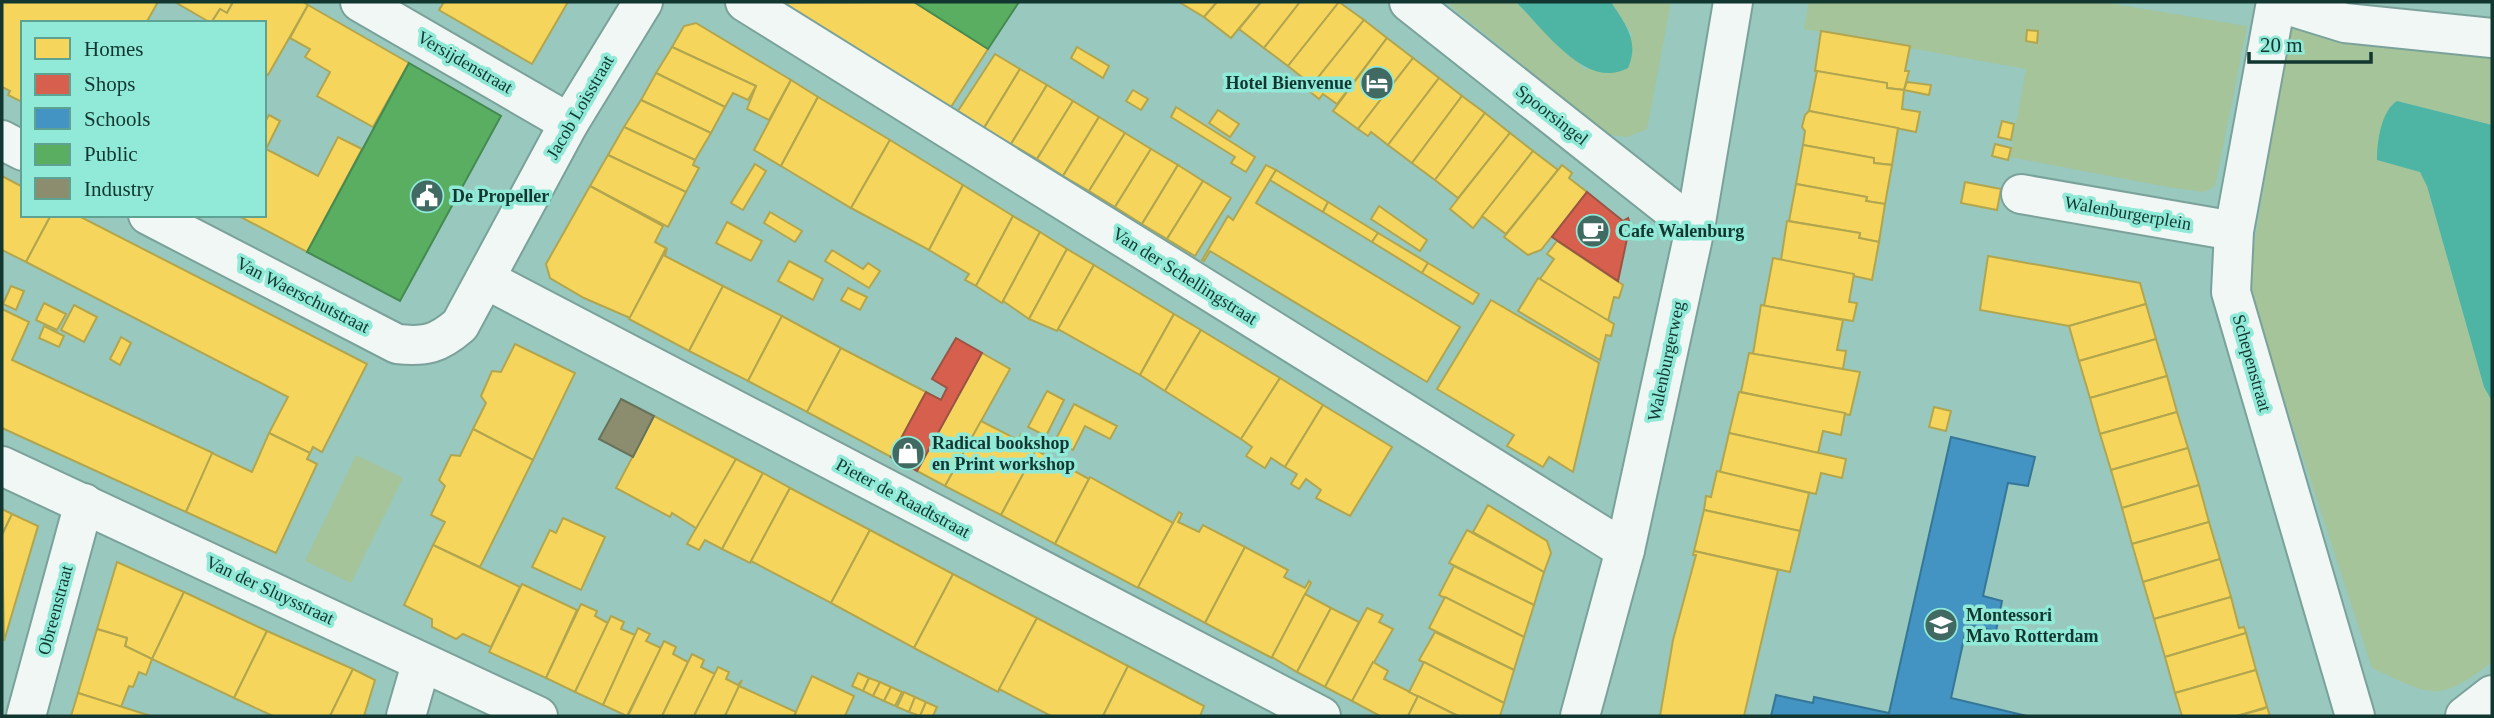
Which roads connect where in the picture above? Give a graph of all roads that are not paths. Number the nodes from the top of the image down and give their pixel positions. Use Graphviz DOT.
graph roads {
  1 [pos="360,2"];
  2 [pos="643,2"];
  3 [pos="744,2"];
  4 [pos="1409,2"];
  5 [pos="1733,2"];
  6 [pos="2277,2"];
  7 [pos="2492,38"];
  8 [pos="569,123"];
  9 [pos="2,140"];
  10 [pos="21,150"];
  11 [pos="2021,194"];
  12 [pos="152,217"];
  13 [pos="1695,228"];
  14 [pos="2234,231"];
  15 [pos="485,279"];
  16 [pos="460,325"];
  17 [pos="2,466"];
  18 [pos="84,503"];
  19 [pos="1625,550"];
  20 [pos="421,664"];
  21 [pos="2492,695"];
  22 [pos="26,716"];
  23 [pos="406,716"];
  24 [pos="538,716"];
  25 [pos="1321,716"];
  26 [pos="1580,716"];
  27 [pos="2355,716"];
  28 [pos="2465,716"];
  1 -- 8 [label="street, Versijdenstraat"];
  2 -- 8 [label="street, Jacob Loisstraat"];
  3 -- 19 [label="street, Van der Schellingstraat"];
  4 -- 13 [label="street, Spoorsingel"];
  5 -- 13 [label="street, Walenburgerweg"];
  6 -- 7 [label="street"];
  6 -- 14 [label="street, Schepenstraat"];
  8 -- 15 [label="street, Jacob Loisstraat"];
  9 -- 10 [label="street"];
  11 -- 14 [label="street, Walenburgerplein"];
  12 -- 16 [label="street, Van Waerschutstraat"];
  13 -- 19 [label="street, Walenburgerweg"];
  14 -- 27 [label="street, Schepenstraat"];
  15 -- 16 [label="street, Jacob Loisstraat"];
  15 -- 25 [label="street, Pieter de Raadtstraat"];
  17 -- 18 [label="street, Van der Sluysstraat"];
  18 -- 20 [label="street, Van der Sluysstraat"];
  18 -- 22 [label="street, Obreenstraat"];
  19 -- 26 [label="street, Walenburgerweg"];
  20 -- 23 [label="street"];
  20 -- 24 [label="street, Van der Sluysstraat"];
  21 -- 28 [label="street"];
}
